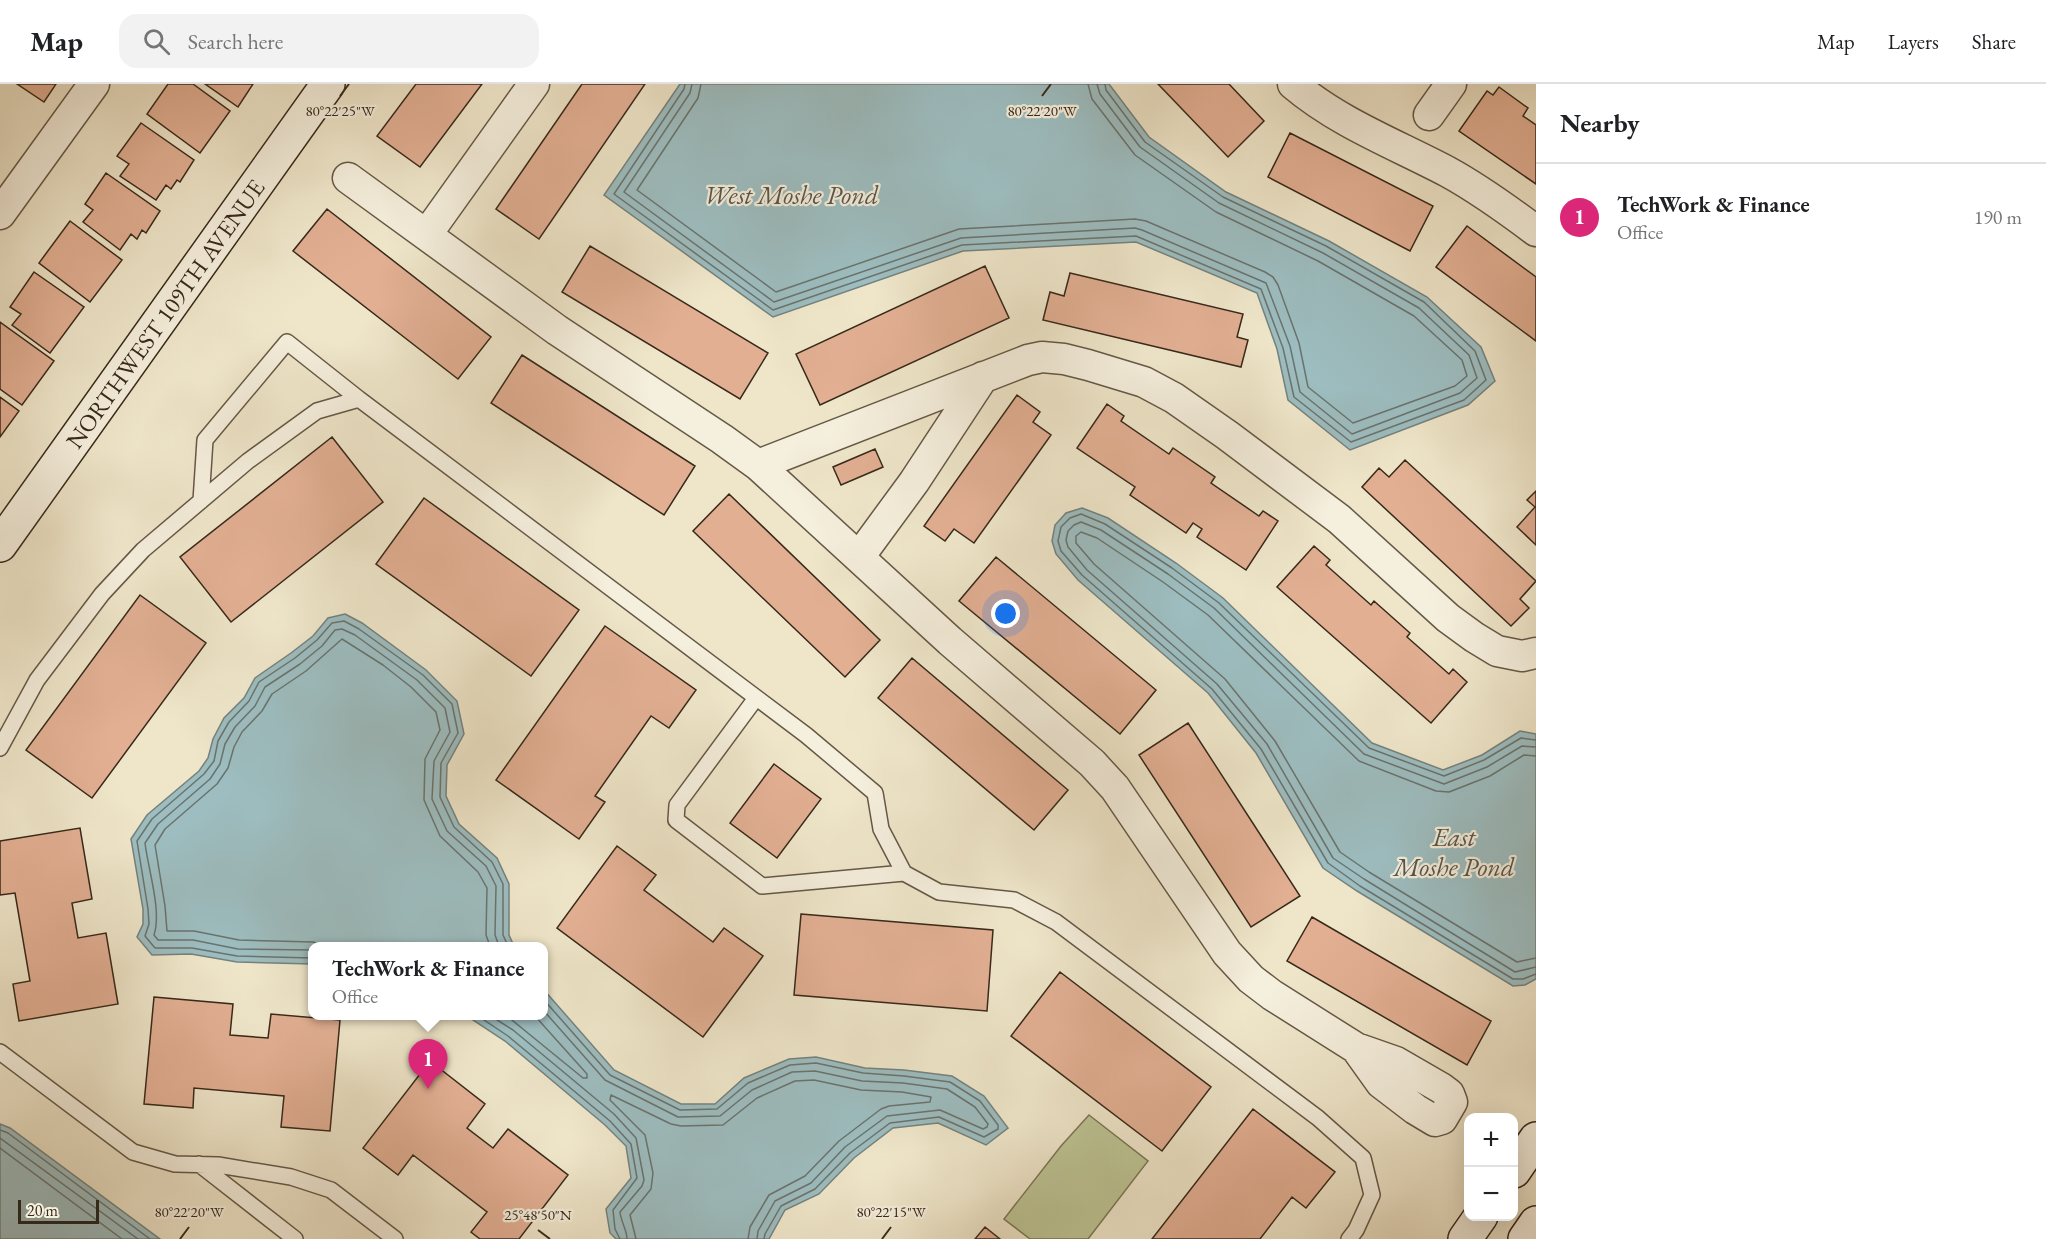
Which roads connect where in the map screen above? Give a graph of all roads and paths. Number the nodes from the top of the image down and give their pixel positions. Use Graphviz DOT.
graph roads {
  1 [pos="94,84"];
  2 [pos="328,84"];
  3 [pos="534,84"];
  4 [pos="1293,84"];
  5 [pos="1452,84"];
  6 [pos="1429,115"];
  7 [pos="348,178"];
  8 [pos="0,214"];
  9 [pos="1536,231"];
  10 [pos="427,234"];
  11 [pos="983,377"];
  12 [pos="359,399"];
  13 [pos="758,465"];
  14 [pos="201,501"];
  15 [pos="0,545"];
  16 [pos="859,557"];
  17 [pos="1536,653"];
  18 [pos="756,698"];
  19 [pos="0,748"];
  20 [pos="904,873"];
  21 [pos="1356,1048"];
  22 [pos="0,1052"];
  23 [pos="1536,1139"];
  24 [pos="199,1164"];
  25 [pos="1517,1167"];
  26 [pos="1478,1221"];
  27 [pos="1536,1223"];
  28 [pos="295,1239"];
  29 [pos="395,1239"];
  30 [pos="1349,1239"];
  31 [pos="1465,1239"];
  32 [pos="1525,1239"];
  1 -- 8 [label="street"];
  2 -- 15 [label="street, NORTHWEST 109TH AVENUE"];
  3 -- 10 [label="street"];
  4 -- 9 [label="street"];
  5 -- 6 [label="street"];
  7 -- 10 [label="street"];
  10 -- 13 [label="street"];
  11 -- 13 [label="street"];
  11 -- 16 [label="street"];
  11 -- 17 [label="street"];
  12 -- 14 [label="lane"];
  12 -- 14 [label="lane"];
  12 -- 18 [label="lane"];
  13 -- 16 [label="street"];
  14 -- 19 [label="lane"];
  16 -- 21 [label="street"];
  18 -- 20 [label="lane"];
  18 -- 20 [label="lane"];
  20 -- 30 [label="lane"];
  22 -- 24 [label="lane"];
  23 -- 25 [label="street"];
  24 -- 28 [label="lane"];
  24 -- 29 [label="lane"];
  26 -- 31 [label="street"];
  27 -- 32 [label="street"];
}
